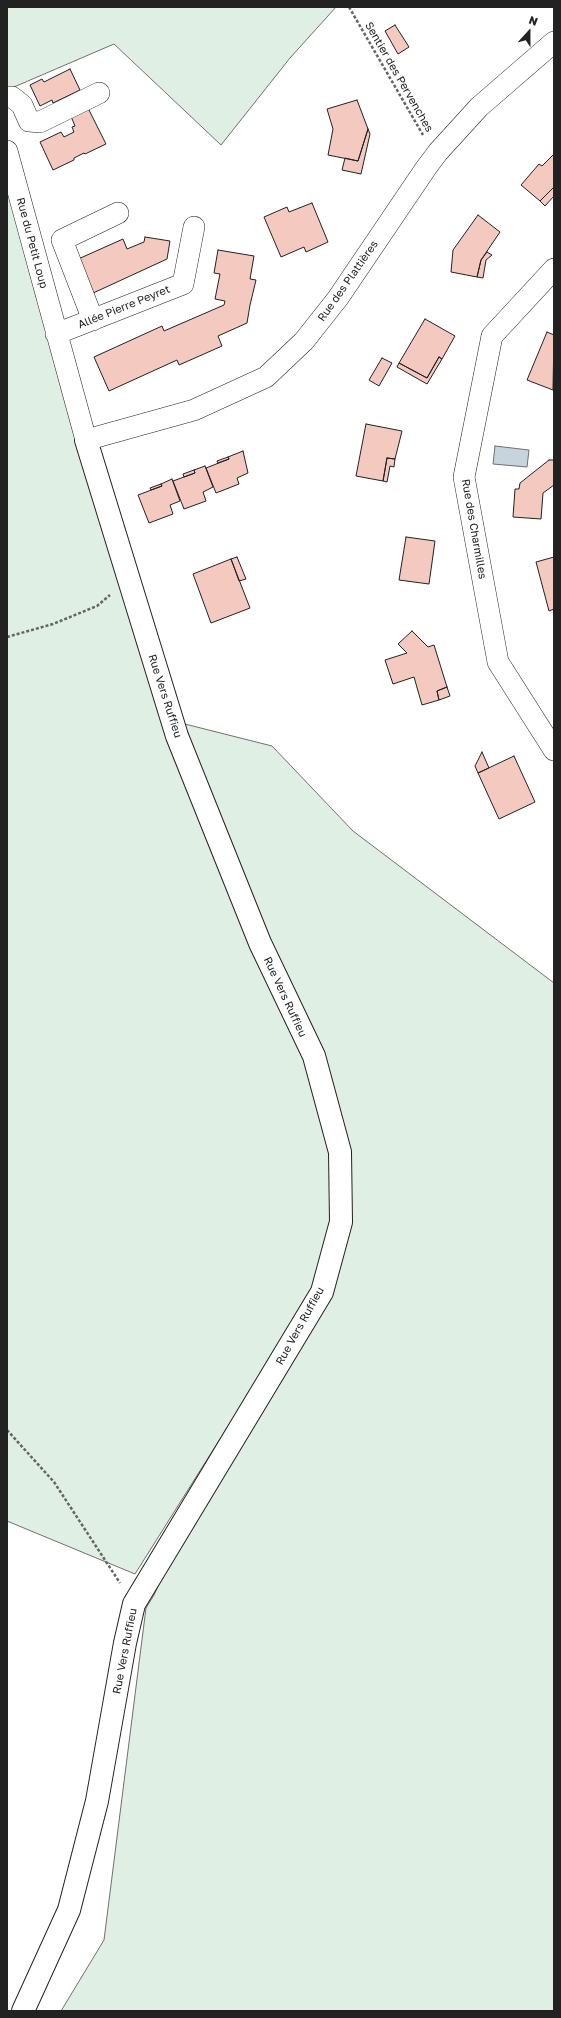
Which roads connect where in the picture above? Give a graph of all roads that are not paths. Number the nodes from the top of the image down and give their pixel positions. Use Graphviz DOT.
graph roads {
  1 [pos="554,42"];
  2 [pos="99,94"];
  3 [pos="7,97"];
  4 [pos="7,151"];
  5 [pos="118,213"];
  6 [pos="194,227"];
  7 [pos="554,269"];
  8 [pos="93,320"];
  9 [pos="56,334"];
  10 [pos="86,440"];
  11 [pos="554,750"];
  12 [pos="23,2011"];
  1 -- 10 [label="street, Rue des Plattières"];
  2 -- 3 [label="street"];
  4 -- 9 [label="street, Rue du Petit Loup"];
  5 -- 8 [label="street"];
  6 -- 8 [label="street, Allée Pierre Peyret"];
  7 -- 11 [label="street, Rue des Charmilles"];
  8 -- 9 [label="street, Allée Pierre Peyret"];
  9 -- 10 [label="street, Rue du Petit Loup"];
  10 -- 12 [label="street, Rue Vers Ruffieu"];
}
